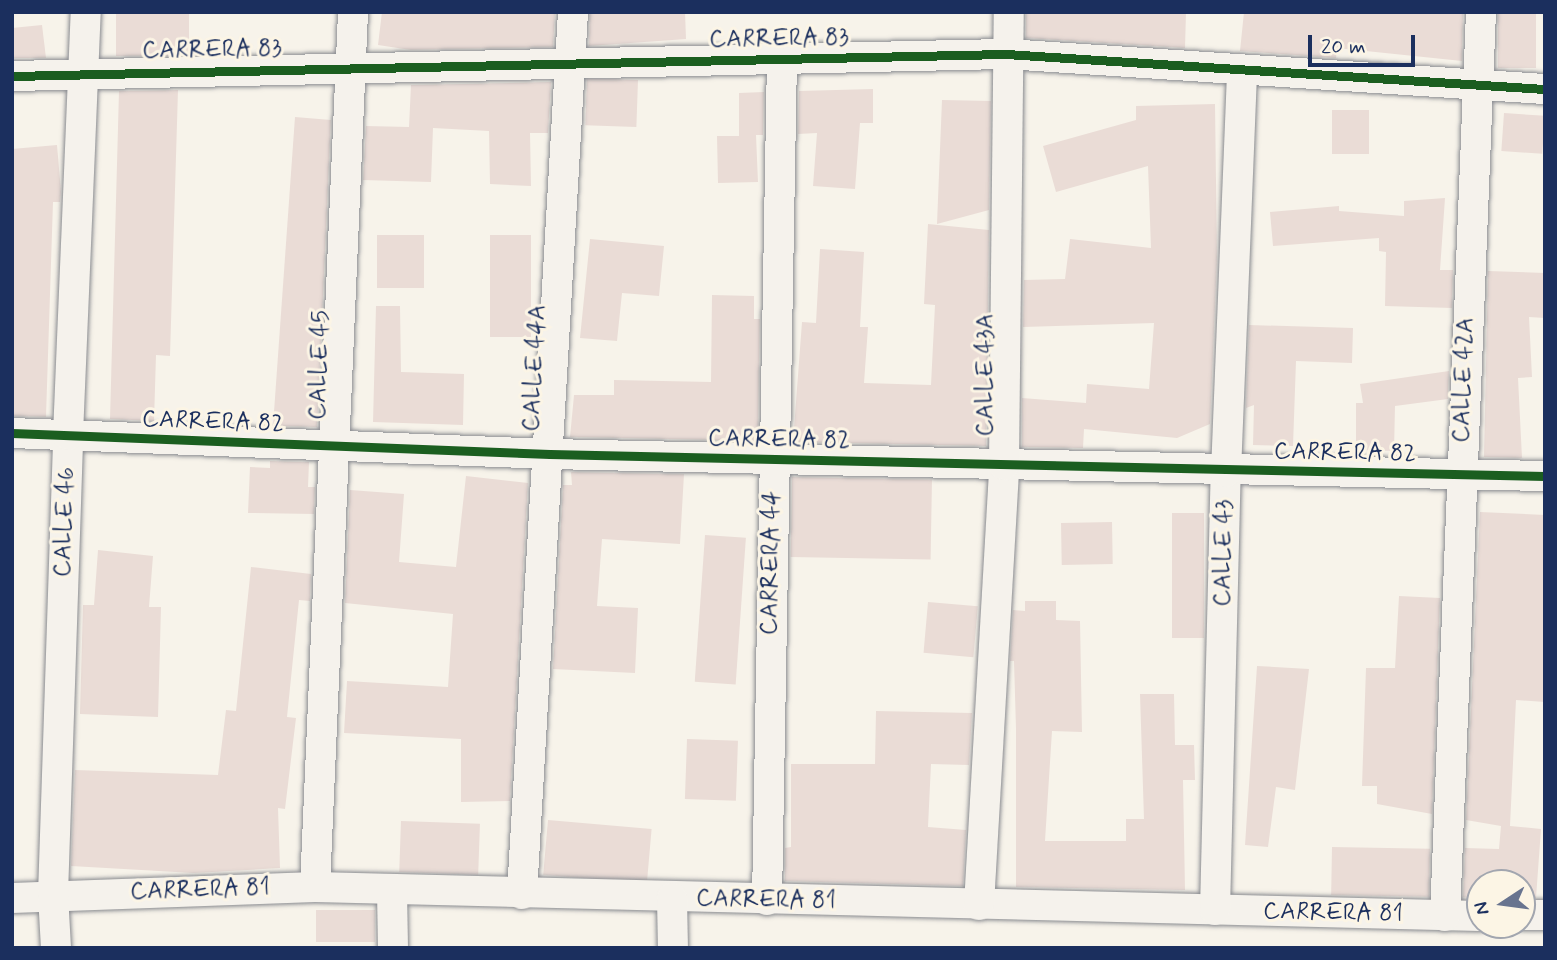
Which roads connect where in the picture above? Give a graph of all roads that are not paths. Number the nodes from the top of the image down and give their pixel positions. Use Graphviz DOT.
graph roads {
  1 [pos="86,12"];
  2 [pos="353,12"];
  3 [pos="572,12"];
  4 [pos="1009,12"];
  5 [pos="1481,12"];
  6 [pos="1006,54"];
  7 [pos="782,58"];
  8 [pos="570,62"];
  9 [pos="349,66"];
  10 [pos="1242,70"];
  11 [pos="84,72"];
  12 [pos="12,76"];
  13 [pos="1475,86"];
  14 [pos="1545,89"];
  15 [pos="12,433"];
  16 [pos="68,435"];
  17 [pos="337,446"];
  18 [pos="550,454"];
  19 [pos="773,459"];
  20 [pos="1004,465"];
  21 [pos="1226,472"];
  22 [pos="1460,474"];
  23 [pos="1545,476"];
  24 [pos="315,887"];
  25 [pos="392,891"];
  26 [pos="522,894"];
  27 [pos="53,895"];
  28 [pos="12,898"];
  29 [pos="672,898"];
  30 [pos="767,900"];
  31 [pos="979,905"];
  32 [pos="1215,910"];
  33 [pos="1445,916"];
  34 [pos="1466,916"];
  35 [pos="56,948"];
  36 [pos="393,948"];
  37 [pos="673,948"];
  1 -- 11 [label="street, CALLE 46"];
  2 -- 9 [label="street, CALLE 45"];
  3 -- 8 [label="street, CALLE 44A"];
  4 -- 6 [label="street, CALLE 43A"];
  5 -- 13 [label="street, CALLE 42A"];
  6 -- 7 [label="street, CARRERA 83"];
  6 -- 10 [label="street, CARRERA 83"];
  6 -- 20 [label="street, CALLE 43A"];
  7 -- 8 [label="street, CARRERA 83"];
  7 -- 19 [label="street, CARRERA 44"];
  8 -- 9 [label="street, CARRERA 83"];
  8 -- 18 [label="street, CALLE 44A"];
  9 -- 11 [label="street, CARRERA 83"];
  9 -- 17 [label="street, CALLE 45"];
  10 -- 13 [label="street, CARRERA 83"];
  10 -- 21 [label="street, CALLE 43"];
  11 -- 12 [label="street, CARRERA 83"];
  11 -- 16 [label="street, CALLE 46"];
  13 -- 14 [label="street, CARRERA 83"];
  13 -- 22 [label="street, CALLE 42A"];
  15 -- 16 [label="street, CARRERA 82"];
  16 -- 17 [label="street, CARRERA 82"];
  16 -- 27 [label="street, CALLE 46"];
  17 -- 18 [label="street, CARRERA 82"];
  17 -- 24 [label="street, CALLE 45"];
  18 -- 19 [label="street, CARRERA 82"];
  18 -- 26 [label="street, CALLE 44A"];
  19 -- 20 [label="street, CARRERA 82"];
  19 -- 30 [label="street, CARRERA 44"];
  20 -- 21 [label="street, CARRERA 82"];
  20 -- 31 [label="street, CALLE 43A"];
  21 -- 22 [label="street, CARRERA 82"];
  21 -- 32 [label="street, CALLE 43"];
  22 -- 23 [label="street, CARRERA 82"];
  22 -- 33 [label="street, CALLE 42A"];
  24 -- 25 [label="street, CARRERA 81"];
  24 -- 27 [label="street, CARRERA 81"];
  25 -- 26 [label="street, CARRERA 81"];
  25 -- 36 [label="street"];
  26 -- 29 [label="street, CARRERA 81"];
  27 -- 28 [label="street, CARRERA 81"];
  27 -- 35 [label="street, CALLE 46"];
  29 -- 30 [label="street, CARRERA 81"];
  29 -- 37 [label="street"];
  30 -- 31 [label="street, CARRERA 81"];
  31 -- 32 [label="street, CARRERA 81"];
  32 -- 33 [label="street, CARRERA 81"];
  33 -- 34 [label="street, CARRERA 81"];
}
